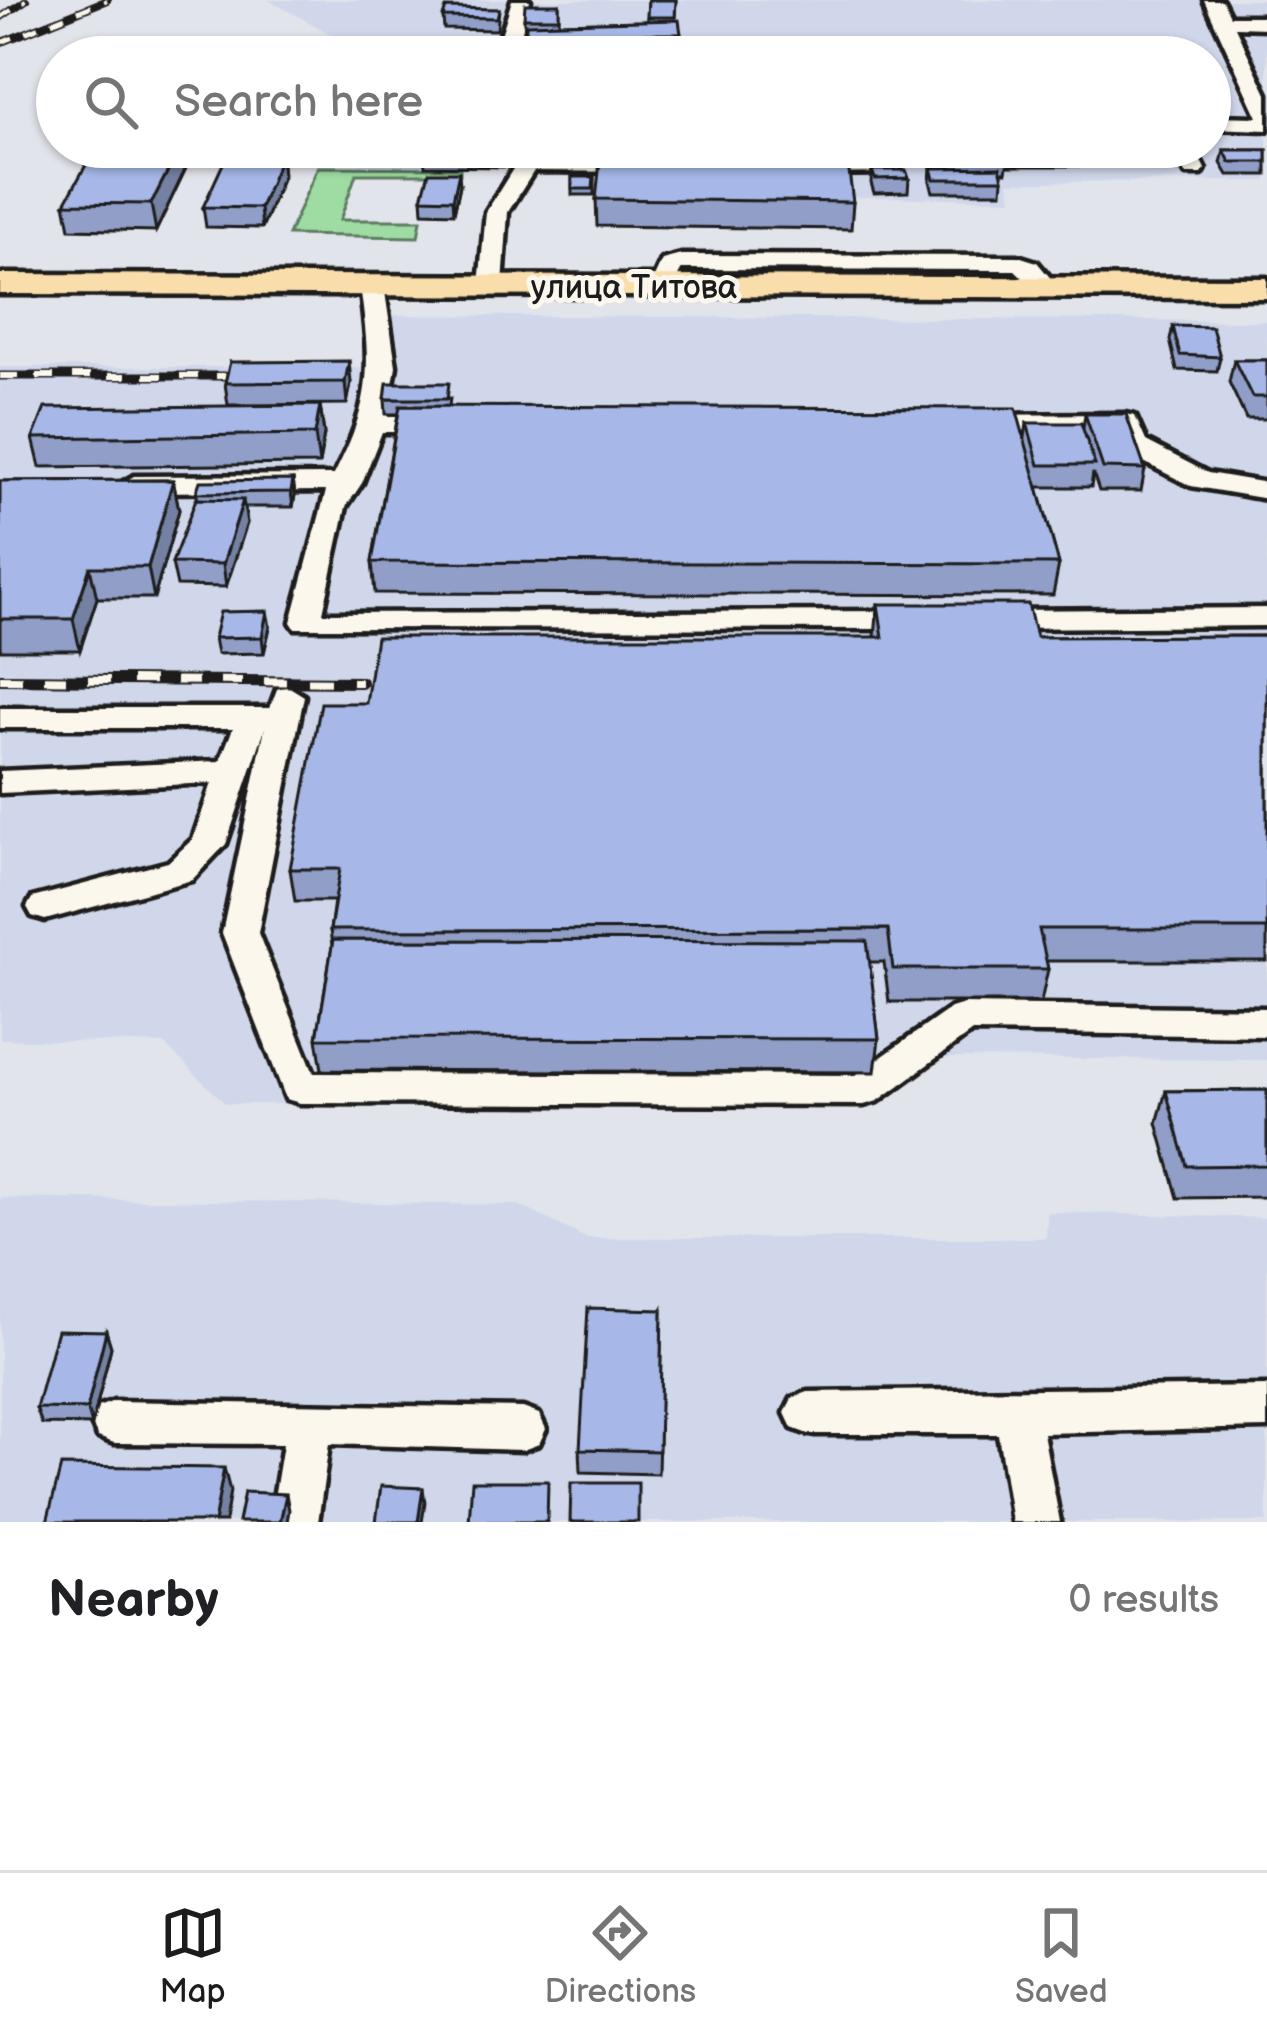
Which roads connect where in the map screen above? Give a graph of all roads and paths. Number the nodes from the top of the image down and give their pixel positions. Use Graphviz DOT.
graph roads {
  1 [pos="521,0"];
  2 [pos="1213,0"];
  3 [pos="1222,21"];
  4 [pos="1267,22"];
  5 [pos="511,36"];
  6 [pos="1229,36"];
  7 [pos="1231,41"];
  8 [pos="1267,120"];
  9 [pos="1231,121"];
  10 [pos="521,168"];
  11 [pos="547,168"];
  12 [pos="642,168"];
  13 [pos="785,168"];
  14 [pos="892,168"];
  15 [pos="0,284"];
  16 [pos="372,285"];
  17 [pos="491,285"];
  18 [pos="1267,288"];
  19 [pos="962,423"];
  20 [pos="373,424"];
  21 [pos="467,424"];
  22 [pos="348,483"];
  23 [pos="108,485"];
  24 [pos="1267,491"];
  25 [pos="1267,617"];
  26 [pos="275,711"];
  27 [pos="0,718"];
  28 [pos="232,771"];
  29 [pos="0,782"];
  30 [pos="45,907"];
  31 [pos="1267,1022"];
  32 [pos="1267,1407"];
  33 [pos="808,1413"];
  34 [pos="1017,1413"];
  35 [pos="114,1421"];
  36 [pos="309,1423"];
  37 [pos="523,1429"];
  38 [pos="294,1522"];
  39 [pos="1036,1522"];
  1 -- 5 [label="lane"];
  2 -- 3 [label="lane"];
  3 -- 4 [label="lane"];
  3 -- 6 [label="lane"];
  7 -- 8 [label="lane"];
  8 -- 9 [label="lane"];
  10 -- 17 [label="lane"];
  11 -- 12 [label="lane"];
  13 -- 14 [label="lane"];
  15 -- 16 [label="main road, улица Титова"];
  16 -- 17 [label="main road, улица Титова"];
  16 -- 20 [label="lane"];
  17 -- 18 [label="main road, улица Титова"];
  19 -- 24 [label="lane"];
  20 -- 21 [label="lane"];
  20 -- 22 [label="lane"];
  22 -- 23 [label="lane"];
  22 -- 25 [label="lane"];
  26 -- 27 [label="lane"];
  26 -- 28 [label="lane"];
  26 -- 31 [label="lane"];
  28 -- 29 [label="lane"];
  28 -- 30 [label="lane"];
  32 -- 34 [label="lane"];
  33 -- 34 [label="lane"];
  34 -- 39 [label="lane"];
  35 -- 36 [label="lane"];
  36 -- 37 [label="lane"];
  36 -- 38 [label="lane"];
}
